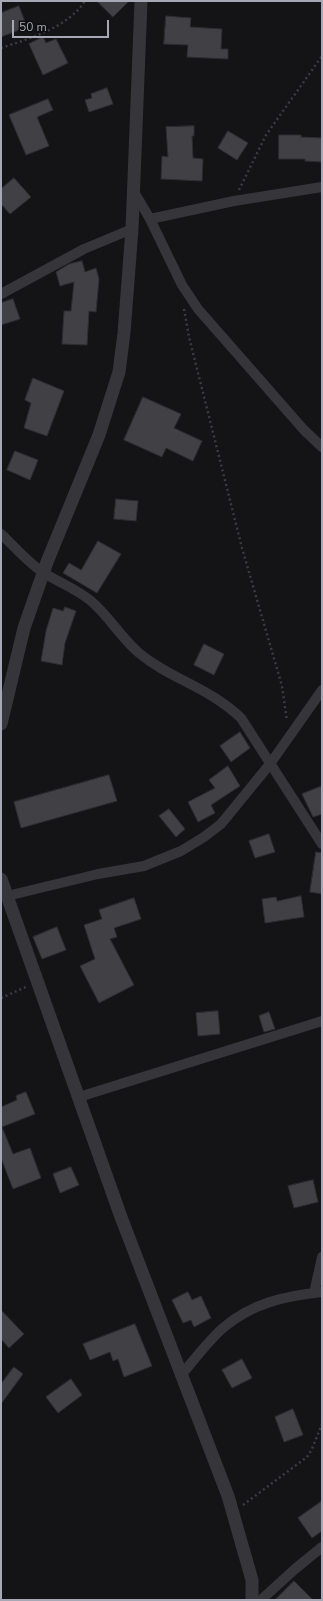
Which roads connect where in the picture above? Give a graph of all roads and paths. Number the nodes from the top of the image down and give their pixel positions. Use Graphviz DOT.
graph roads {
  1 [pos="85,1"];
  2 [pos="141,1"];
  3 [pos="1,48"];
  4 [pos="322,56"];
  5 [pos="322,187"];
  6 [pos="133,189"];
  7 [pos="234,201"];
  8 [pos="150,219"];
  9 [pos="132,228"];
  10 [pos="1,294"];
  11 [pos="184,307"];
  12 [pos="322,447"];
  13 [pos="1,534"];
  14 [pos="43,573"];
  15 [pos="322,690"];
  16 [pos="1,724"];
  17 [pos="289,738"];
  18 [pos="270,764"];
  19 [pos="322,844"];
  20 [pos="1,879"];
  21 [pos="7,896"];
  22 [pos="38,982"];
  23 [pos="1,998"];
  24 [pos="322,1021"];
  25 [pos="79,1097"];
  26 [pos="322,1257"];
  27 [pos="318,1292"];
  28 [pos="182,1374"];
  29 [pos="322,1424"];
  30 [pos="233,1513"];
  31 [pos="322,1547"];
  32 [pos="256,1598"];
  1 -- 3 [label="path"];
  2 -- 6 [label="street"];
  4 -- 7 [label="path"];
  5 -- 7 [label="street"];
  6 -- 8 [label="street"];
  6 -- 9 [label="street"];
  7 -- 8 [label="street"];
  8 -- 12 [label="street"];
  9 -- 10 [label="street"];
  9 -- 14 [label="street"];
  11 -- 17 [label="path"];
  13 -- 14 [label="street"];
  14 -- 16 [label="street"];
  14 -- 18 [label="street"];
  15 -- 17 [label="street"];
  17 -- 18 [label="street"];
  18 -- 19 [label="street"];
  18 -- 21 [label="street"];
  20 -- 21 [label="street"];
  21 -- 22 [label="street"];
  22 -- 23 [label="path"];
  22 -- 25 [label="street"];
  24 -- 25 [label="street"];
  25 -- 28 [label="street"];
  26 -- 27 [label="street"];
  27 -- 28 [label="street"];
  28 -- 30 [label="street"];
  29 -- 30 [label="path"];
  30 -- 32 [label="street"];
  31 -- 32 [label="street"];
}
